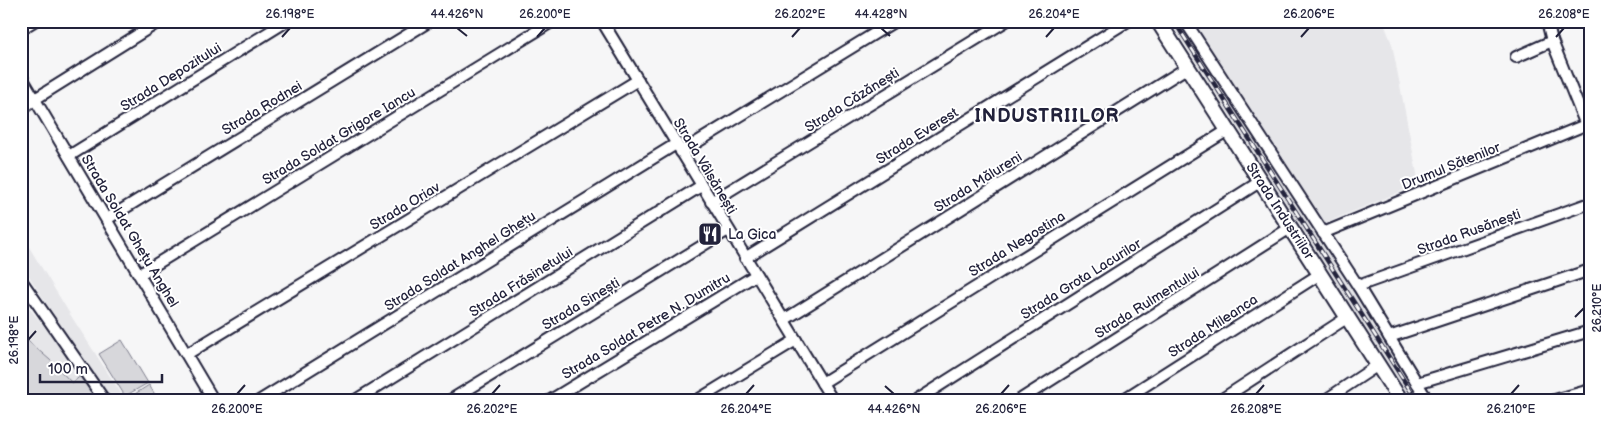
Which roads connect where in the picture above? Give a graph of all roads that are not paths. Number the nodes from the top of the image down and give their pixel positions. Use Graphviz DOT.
graph roads {
  1 [pos="34,21"];
  2 [pos="160,21"];
  3 [pos="287,21"];
  4 [pos="430,21"];
  5 [pos="553,21"];
  6 [pos="602,21"];
  7 [pos="896,21"];
  8 [pos="1006,21"];
  9 [pos="1128,21"];
  10 [pos="1158,21"];
  11 [pos="1185,21"];
  12 [pos="1547,21"];
  13 [pos="21,29"];
  14 [pos="1552,41"];
  15 [pos="1516,56"];
  16 [pos="1188,67"];
  17 [pos="21,76"];
  18 [pos="638,80"];
  19 [pos="35,99"];
  20 [pos="21,110"];
  21 [pos="1588,124"];
  22 [pos="1228,130"];
  23 [pos="679,148"];
  24 [pos="69,156"];
  25 [pos="1261,181"];
  26 [pos="702,186"];
  27 [pos="712,202"];
  28 [pos="1590,203"];
  29 [pos="107,219"];
  30 [pos="1290,228"];
  31 [pos="728,230"];
  32 [pos="1323,233"];
  33 [pos="745,258"];
  34 [pos="1590,270"];
  35 [pos="140,274"];
  36 [pos="1320,274"];
  37 [pos="756,275"];
  38 [pos="21,280"];
  39 [pos="1358,286"];
  40 [pos="1348,317"];
  41 [pos="784,320"];
  42 [pos="1590,331"];
  43 [pos="1389,337"];
  44 [pos="796,340"];
  45 [pos="187,354"];
  46 [pos="1378,366"];
  47 [pos="822,382"];
  48 [pos="1417,383"];
  49 [pos="1590,390"];
  50 [pos="831,400"];
  51 [pos="105,401"];
  52 [pos="214,401"];
  53 [pos="259,401"];
  54 [pos="354,401"];
  55 [pos="449,401"];
  56 [pos="550,401"];
  57 [pos="696,401"];
  58 [pos="915,401"];
  59 [pos="1018,401"];
  60 [pos="1121,401"];
  61 [pos="1218,401"];
  62 [pos="1324,401"];
  63 [pos="1401,401"];
  64 [pos="1428,401"];
  65 [pos="1551,401"];
  1 -- 13 [label="street"];
  2 -- 19 [label="street"];
  3 -- 24 [label="street, Strada Depozitului"];
  4 -- 29 [label="street, Strada Rodnei"];
  5 -- 35 [label="street, Strada Soldat Grigore Iancu"];
  6 -- 18 [label="street, Strada Vâlsănești"];
  7 -- 23 [label="street, Strada Soldat Anghel Ghețu"];
  8 -- 27 [label="street, Strada Căzănești"];
  9 -- 33 [label="street, Strada Everest"];
  10 -- 16 [label="main road, Strada Industriilor"];
  11 -- 32 [label="street"];
  12 -- 14 [label="street"];
  14 -- 15 [label="street"];
  14 -- 21 [label="street"];
  16 -- 22 [label="main road, Strada Industriilor"];
  16 -- 41 [label="street, Strada Mălureni"];
  17 -- 19 [label="street, Strada Soldat Ghețu Anghel"];
  18 -- 23 [label="street, Strada Vâlsănești"];
  18 -- 45 [label="street, Strada Oriav"];
  19 -- 20 [label="street"];
  19 -- 24 [label="street, Strada Soldat Ghețu Anghel"];
  21 -- 32 [label="street, Drumul Sătenilor"];
  22 -- 25 [label="main road, Strada Industriilor"];
  22 -- 47 [label="street, Strada Negostina"];
  23 -- 26 [label="street, Strada Vâlsănești"];
  23 -- 53 [label="street, Strada Soldat Anghel Ghețu"];
  24 -- 29 [label="street, Strada Soldat Ghețu Anghel"];
  25 -- 30 [label="main road, Strada Industriilor"];
  25 -- 58 [label="street, Strada Grota Lacurilor"];
  26 -- 27 [label="street, Strada Vâlsănești"];
  26 -- 54 [label="street, Strada Frăsinetului"];
  27 -- 31 [label="street, Strada Vâlsănești"];
  28 -- 39 [label="street, Strada Rusănești"];
  29 -- 35 [label="street, Strada Soldat Ghețu Anghel"];
  30 -- 36 [label="main road, Strada Industriilor"];
  30 -- 59 [label="street, Strada Rulmentului"];
  31 -- 33 [label="street, Strada Vâlsănești"];
  31 -- 55 [label="street, Strada Sinești"];
  32 -- 39 [label="street"];
  33 -- 37 [label="street, Strada Vâlsănești"];
  34 -- 43 [label="street"];
  35 -- 45 [label="street, Strada Soldat Ghețu Anghel"];
  36 -- 40 [label="main road, Strada Industriilor"];
  36 -- 60 [label="street, Strada Mileanca"];
  37 -- 41 [label="street, Strada Vâlsănești"];
  37 -- 56 [label="street, Strada Soldat Petre N. Dumitru"];
  38 -- 51 [label="street"];
  39 -- 43 [label="street"];
  40 -- 46 [label="main road, Strada Industriilor"];
  40 -- 61 [label="street"];
  41 -- 44 [label="street, Strada Vâlsănești"];
  42 -- 48 [label="street"];
  43 -- 48 [label="street"];
  44 -- 47 [label="street, Strada Vâlsănești"];
  44 -- 57 [label="street"];
  45 -- 52 [label="street, Strada Soldat Ghețu Anghel"];
  46 -- 62 [label="street"];
  46 -- 63 [label="main road, Strada Industriilor"];
  47 -- 50 [label="street, Strada Vâlsănești"];
  48 -- 64 [label="street"];
  49 -- 65 [label="street"];
}
